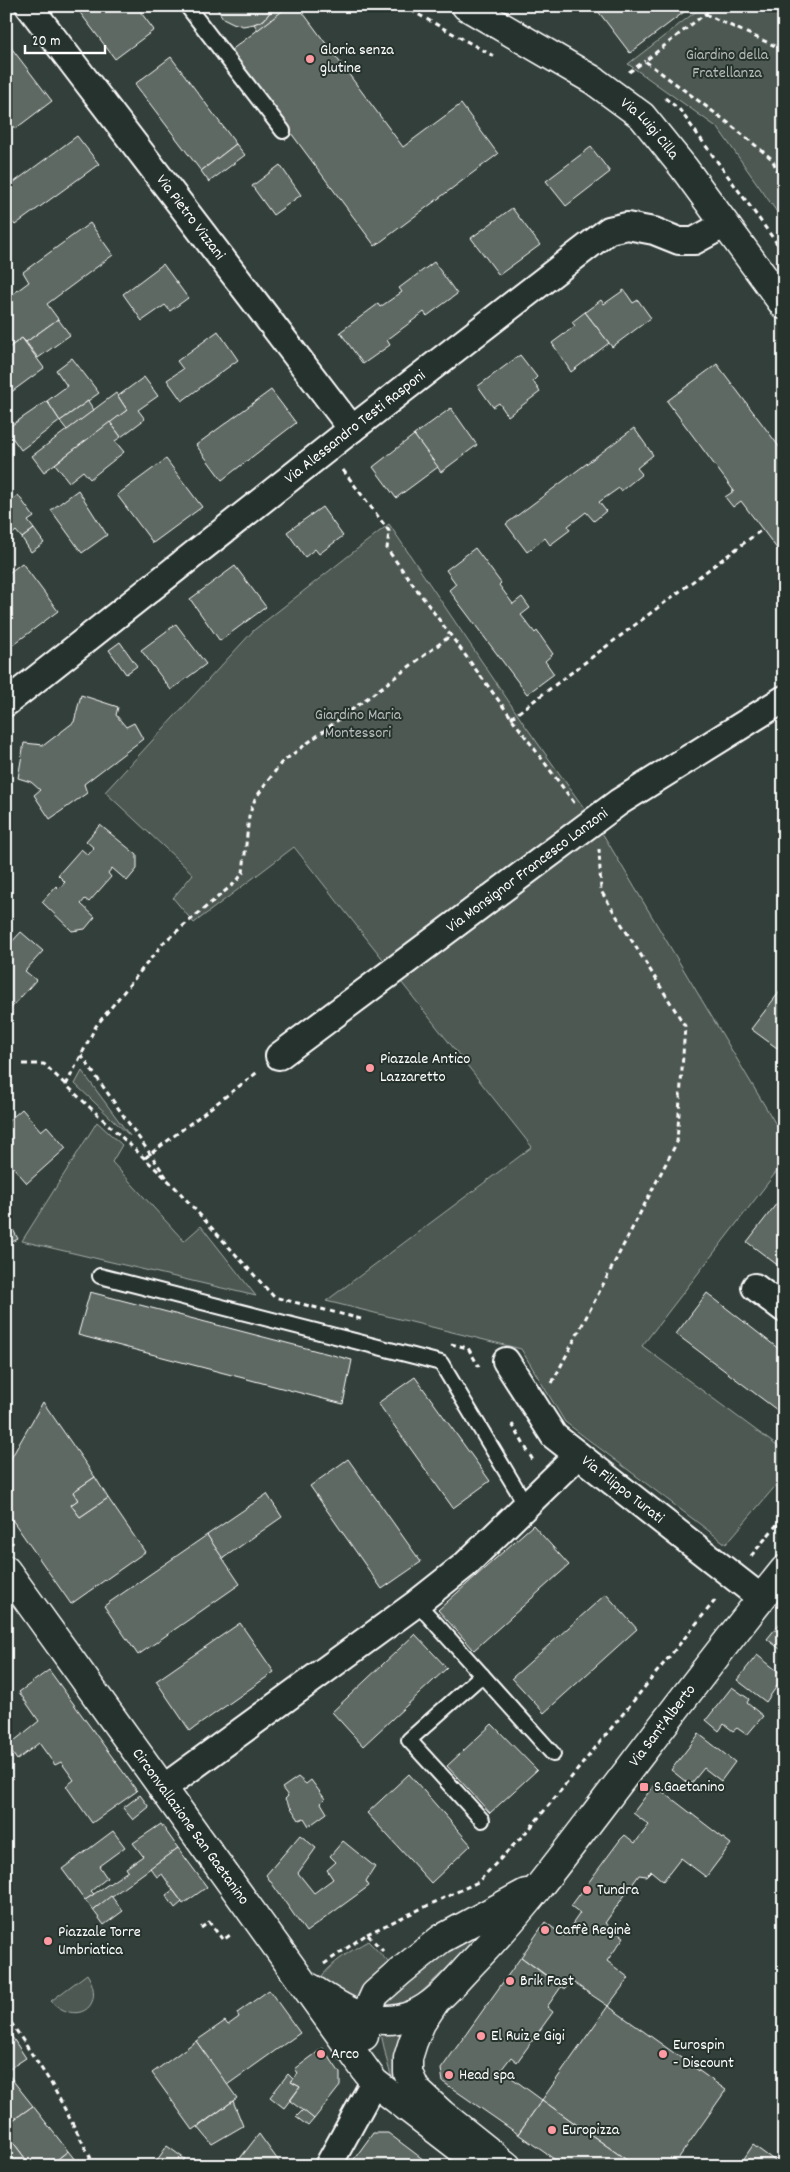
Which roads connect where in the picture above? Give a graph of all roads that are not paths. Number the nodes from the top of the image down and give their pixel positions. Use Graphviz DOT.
graph roads {
  1 [pos="29,6"];
  2 [pos="187,6"];
  3 [pos="466,6"];
  4 [pos="283,131"];
  5 [pos="725,224"];
  6 [pos="784,306"];
  7 [pos="352,428"];
  8 [pos="784,699"];
  9 [pos="6,703"];
  10 [pos="279,1056"];
  11 [pos="100,1276"];
  12 [pos="755,1288"];
  13 [pos="784,1309"];
  14 [pos="506,1360"];
  15 [pos="578,1455"];
  16 [pos="526,1504"];
  17 [pos="6,1570"];
  18 [pos="784,1570"];
  19 [pos="761,1598"];
  20 [pos="417,1603"];
  21 [pos="482,1675"];
  22 [pos="553,1754"];
  23 [pos="162,1788"];
  24 [pos="482,1820"];
  25 [pos="542,1884"];
  26 [pos="304,1983"];
  27 [pos="434,2002"];
  28 [pos="364,2018"];
  29 [pos="374,2082"];
  30 [pos="328,2166"];
  31 [pos="483,2166"];
  32 [pos="507,2166"];
  1 -- 7 [label="street, Via Pietro Vizzani"];
  2 -- 4 [label="lane"];
  3 -- 5 [label="street, Via Luigi Cilla"];
  5 -- 6 [label="street, Via Luigi Cilla"];
  5 -- 7 [label="street, Via Alessandro Testi Rasponi"];
  7 -- 9 [label="street, Via Alessandro Testi Rasponi"];
  8 -- 10 [label="street, Via Monsignor Francesco Lanzoni"];
  11 -- 16 [label="lane"];
  12 -- 13 [label="street"];
  14 -- 15 [label="street, Via Filippo Turati"];
  15 -- 16 [label="street"];
  15 -- 19 [label="street, Via Filippo Turati"];
  16 -- 20 [label="street"];
  17 -- 23 [label="street, Circonvallazione San Gaetanino"];
  18 -- 19 [label="street, Via Sant'Alberto"];
  19 -- 25 [label="street, Via Sant'Alberto"];
  20 -- 21 [label="lane"];
  20 -- 23 [label="street"];
  21 -- 22 [label="lane"];
  21 -- 24 [label="lane"];
  23 -- 26 [label="street, Circonvallazione San Gaetanino"];
  25 -- 27 [label="street, Via Sant'Alberto"];
  25 -- 28 [label="street, Via Sant'Alberto"];
  26 -- 28 [label="street, Via Sant'Alberto"];
  26 -- 29 [label="street, Circonvallazione San Gaetanino"];
  27 -- 28 [label="street, Via Sant'Alberto"];
  27 -- 32 [label="street"];
  28 -- 29 [label="street, Via Sant'Alberto"];
  29 -- 30 [label="street"];
  29 -- 31 [label="street, Circonvallazione San Gaetanino"];
}
